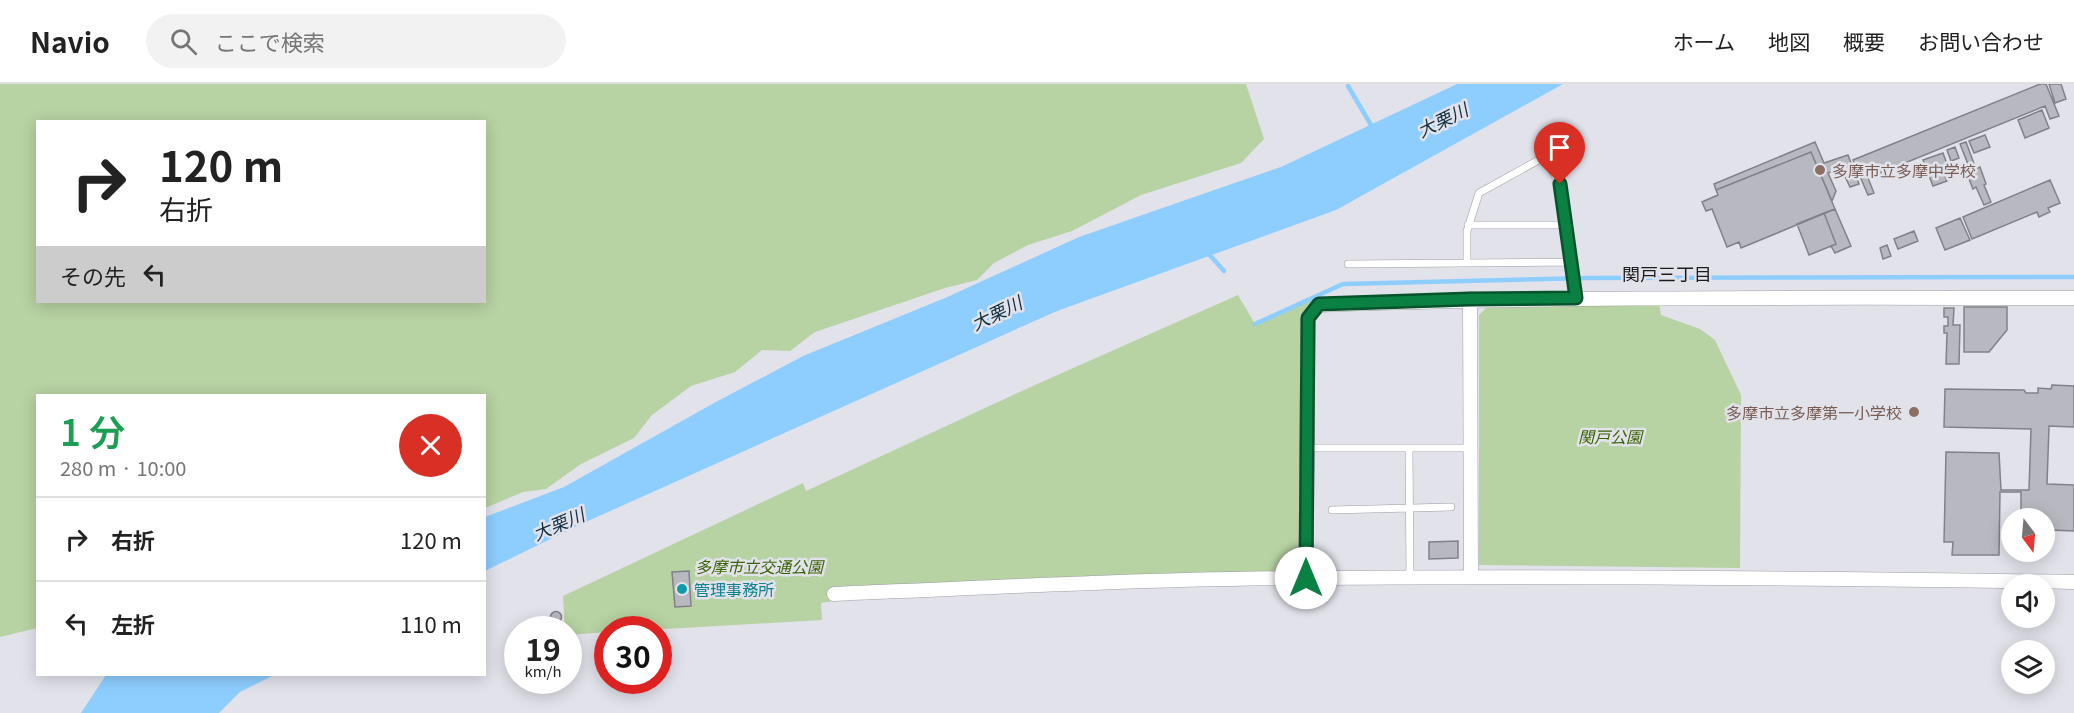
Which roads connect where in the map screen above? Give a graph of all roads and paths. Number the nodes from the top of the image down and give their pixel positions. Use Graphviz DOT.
graph roads {
  1 [pos="1468,225"];
  2 [pos="1566,225"];
  3 [pos="1467,263"];
  4 [pos="1348,264"];
  5 [pos="1571,265"];
  6 [pos="1575,293"];
  7 [pos="2074,298"];
  8 [pos="1470,299"];
  9 [pos="1307,448"];
  10 [pos="1409,448"];
  11 [pos="1471,448"];
  12 [pos="1451,507"];
  13 [pos="1410,508"];
  14 [pos="1332,510"];
  15 [pos="1471,577"];
  16 [pos="1306,578"];
  17 [pos="1410,578"];
  18 [pos="2074,582"];
  19 [pos="834,594"];
  1 -- 2 [label="lane"];
  1 -- 2 [label="lane"];
  1 -- 3 [label="lane"];
  2 -- 5 [label="lane"];
  3 -- 4 [label="lane"];
  3 -- 5 [label="lane"];
  5 -- 6 [label="lane"];
  6 -- 7 [label="street"];
  6 -- 8 [label="street"];
  8 -- 9 [label="street"];
  8 -- 11 [label="street"];
  9 -- 10 [label="lane"];
  9 -- 16 [label="street"];
  10 -- 11 [label="lane"];
  10 -- 13 [label="lane"];
  11 -- 15 [label="street"];
  12 -- 13 [label="lane"];
  13 -- 14 [label="lane"];
  13 -- 17 [label="lane"];
  15 -- 17 [label="street"];
  15 -- 18 [label="street"];
  16 -- 17 [label="street"];
  16 -- 19 [label="street"];
}
